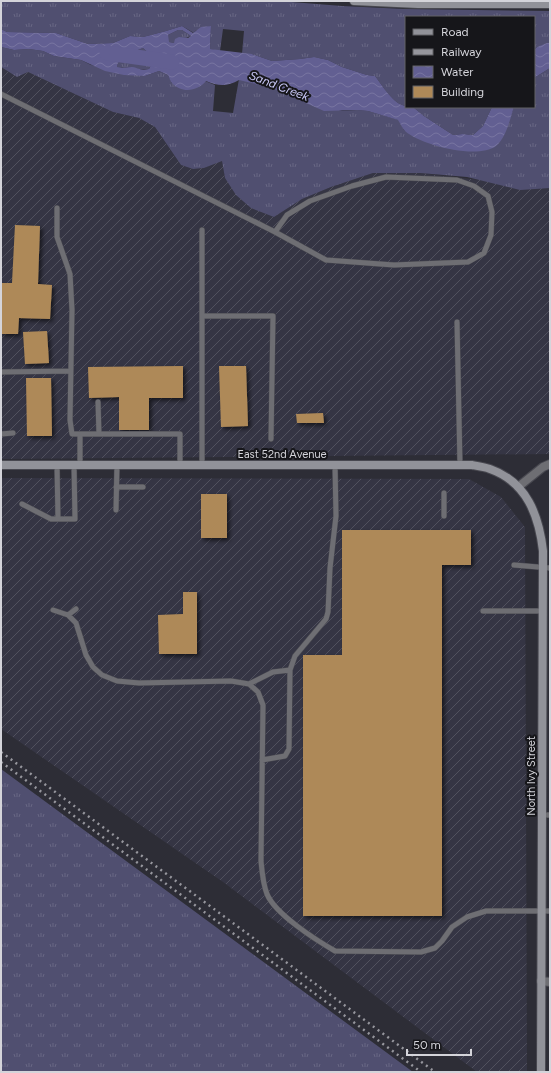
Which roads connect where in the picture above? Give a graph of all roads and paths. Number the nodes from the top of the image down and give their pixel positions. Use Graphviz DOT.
graph roads {
  1 [pos="354,1"];
  2 [pos="550,4"];
  3 [pos="1,94"];
  4 [pos="57,208"];
  5 [pos="202,230"];
  6 [pos="276,232"];
  7 [pos="202,316"];
  8 [pos="457,322"];
  9 [pos="71,370"];
  10 [pos="1,372"];
  11 [pos="98,402"];
  12 [pos="14,433"];
  13 [pos="1,434"];
  14 [pos="80,434"];
  15 [pos="99,434"];
  16 [pos="271,439"];
  17 [pos="460,464"];
  18 [pos="550,464"];
  19 [pos="1,465"];
  20 [pos="57,465"];
  21 [pos="77,465"];
  22 [pos="117,465"];
  23 [pos="180,465"];
  24 [pos="202,465"];
  25 [pos="335,465"];
  26 [pos="116,487"];
  27 [pos="143,487"];
  28 [pos="518,487"];
  29 [pos="444,493"];
  30 [pos="22,504"];
  31 [pos="116,510"];
  32 [pos="444,516"];
  33 [pos="58,519"];
  34 [pos="514,565"];
  35 [pos="547,567"];
  36 [pos="76,609"];
  37 [pos="53,610"];
  38 [pos="484,611"];
  39 [pos="543,611"];
  40 [pos="68,615"];
  41 [pos="290,670"];
  42 [pos="249,684"];
  43 [pos="546,702"];
  44 [pos="262,760"];
  45 [pos="546,815"];
  46 [pos="546,911"];
  47 [pos="541,981"];
  48 [pos="550,982"];
  49 [pos="542,1072"];
  1 -- 2 [label="street"];
  3 -- 6 [label="lane"];
  4 -- 9 [label="lane"];
  5 -- 7 [label="lane"];
  6 -- 6 [label="lane"];
  7 -- 16 [label="lane"];
  7 -- 24 [label="lane"];
  8 -- 17 [label="lane"];
  9 -- 10 [label="lane"];
  9 -- 14 [label="lane"];
  11 -- 15 [label="lane"];
  12 -- 13 [label="lane"];
  14 -- 15 [label="lane"];
  14 -- 21 [label="lane"];
  15 -- 23 [label="lane"];
  17 -- 25 [label="street, East 52nd Avenue"];
  17 -- 28 [label="street, East 52nd Avenue"];
  18 -- 28 [label="street"];
  19 -- 20 [label="street, East 52nd Avenue"];
  20 -- 21 [label="street, East 52nd Avenue"];
  20 -- 33 [label="lane"];
  21 -- 22 [label="street, East 52nd Avenue"];
  21 -- 33 [label="lane"];
  22 -- 23 [label="street, East 52nd Avenue"];
  22 -- 26 [label="lane"];
  23 -- 24 [label="street, East 52nd Avenue"];
  24 -- 25 [label="street, East 52nd Avenue"];
  25 -- 41 [label="lane"];
  26 -- 27 [label="lane"];
  26 -- 31 [label="lane"];
  28 -- 35 [label="street, North Ivy Street"];
  29 -- 32 [label="lane"];
  30 -- 33 [label="lane"];
  34 -- 35 [label="lane"];
  35 -- 39 [label="street, North Ivy Street"];
  36 -- 40 [label="lane"];
  37 -- 40 [label="lane"];
  38 -- 39 [label="lane"];
  39 -- 43 [label="street, North Ivy Street"];
  40 -- 42 [label="lane"];
  41 -- 42 [label="lane"];
  41 -- 44 [label="lane"];
  42 -- 44 [label="lane"];
  43 -- 45 [label="street, North Ivy Street"];
  44 -- 46 [label="lane"];
  45 -- 46 [label="street, North Ivy Street"];
  46 -- 47 [label="street, North Ivy Street"];
  47 -- 48 [label="street"];
  47 -- 49 [label="street, North Ivy Street"];
}
